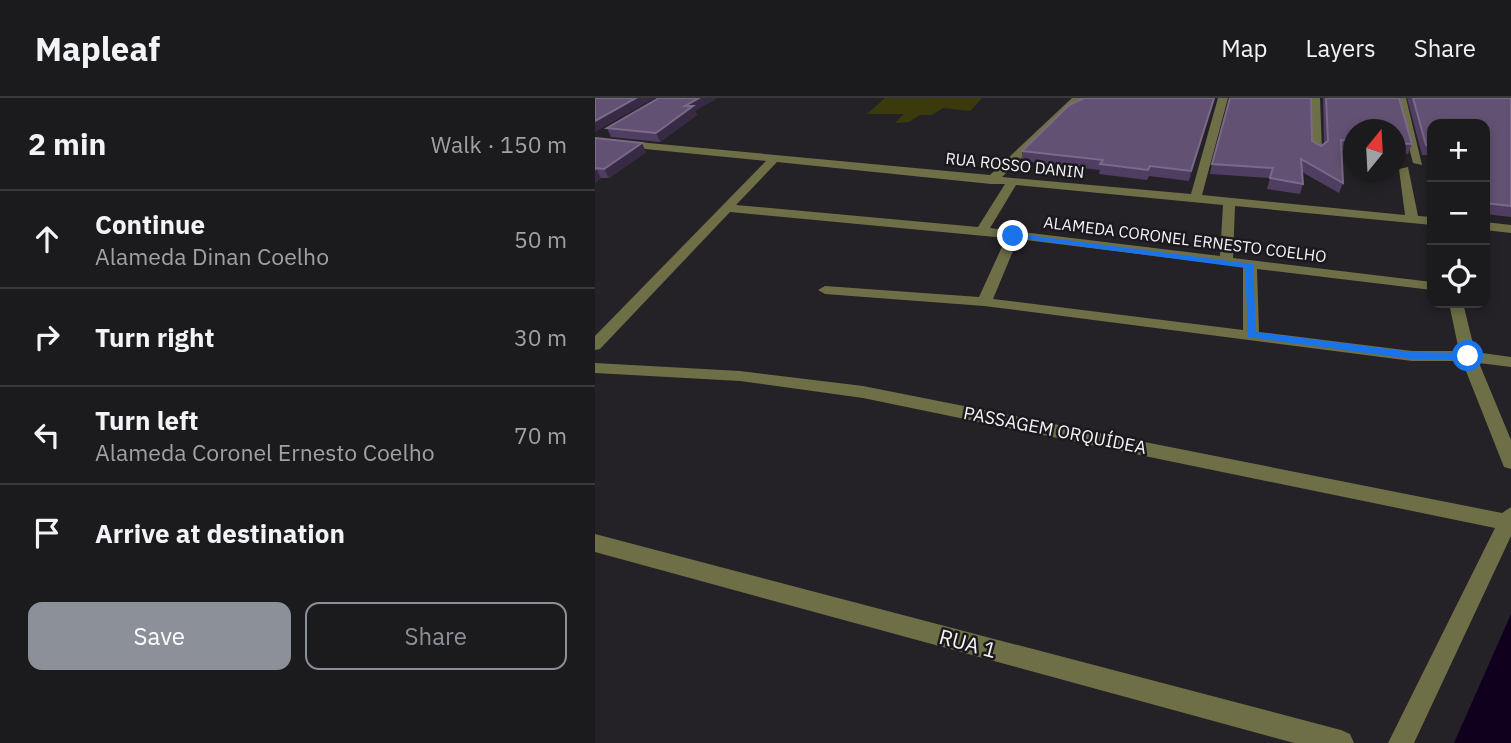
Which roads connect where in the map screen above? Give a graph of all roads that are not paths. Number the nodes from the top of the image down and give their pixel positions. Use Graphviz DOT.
graph roads {
  1 [pos="1077,98"];
  2 [pos="1223,98"];
  3 [pos="1315,98"];
  4 [pos="1401,98"];
  5 [pos="607,132"];
  6 [pos="595,140"];
  7 [pos="1317,151"];
  8 [pos="775,158"];
  9 [pos="1418,163"];
  10 [pos="991,181"];
  11 [pos="1406,182"];
  12 [pos="1011,183"];
  13 [pos="1195,200"];
  14 [pos="1229,203"];
  15 [pos="725,208"];
  16 [pos="1412,219"];
  17 [pos="1427,224"];
  18 [pos="1490,227"];
  19 [pos="1511,229"];
  20 [pos="982,231"];
  21 [pos="1013,236"];
  22 [pos="1226,263"];
  23 [pos="1249,266"];
  24 [pos="1427,285"];
  25 [pos="825,290"];
  26 [pos="984,302"];
  27 [pos="1457,308"];
  28 [pos="1251,335"];
  29 [pos="595,345"];
  30 [pos="1468,356"];
  31 [pos="1511,362"];
  32 [pos="595,368"];
  33 [pos="1511,463"];
  34 [pos="1510,520"];
  35 [pos="595,543"];
  36 [pos="1341,743"];
  37 [pos="1401,743"];
  1 -- 10 [label="street"];
  2 -- 13 [label="street"];
  3 -- 7 [label="street"];
  4 -- 9 [label="street"];
  5 -- 6 [label="street"];
  6 -- 8 [label="street, RUA ROSSO DANIN"];
  8 -- 10 [label="street, RUA ROSSO DANIN"];
  8 -- 15 [label="street"];
  10 -- 12 [label="street, RUA ROSSO DANIN"];
  11 -- 16 [label="street"];
  12 -- 13 [label="street, RUA ROSSO DANIN"];
  12 -- 20 [label="street"];
  13 -- 14 [label="street, RUA ROSSO DANIN"];
  14 -- 16 [label="street, RUA ROSSO DANIN"];
  14 -- 22 [label="street"];
  15 -- 20 [label="street, ALAMEDA CORONEL ERNESTO COELHO"];
  15 -- 29 [label="street"];
  16 -- 17 [label="street, RUA ROSSO DANIN"];
  18 -- 19 [label="street"];
  20 -- 21 [label="street, ALAMEDA CORONEL ERNESTO COELHO"];
  21 -- 22 [label="street, ALAMEDA CORONEL ERNESTO COELHO"];
  21 -- 26 [label="street"];
  22 -- 23 [label="street, ALAMEDA CORONEL ERNESTO COELHO"];
  23 -- 24 [label="street, ALAMEDA CORONEL ERNESTO COELHO"];
  23 -- 28 [label="street"];
  25 -- 26 [label="street"];
  26 -- 28 [label="street"];
  27 -- 30 [label="street"];
  28 -- 30 [label="street"];
  30 -- 31 [label="street"];
  30 -- 33 [label="street"];
  32 -- 34 [label="street, PASSAGEM ORQUÍDEA"];
  34 -- 37 [label="street"];
  35 -- 36 [label="street, RUA 1"];
}
